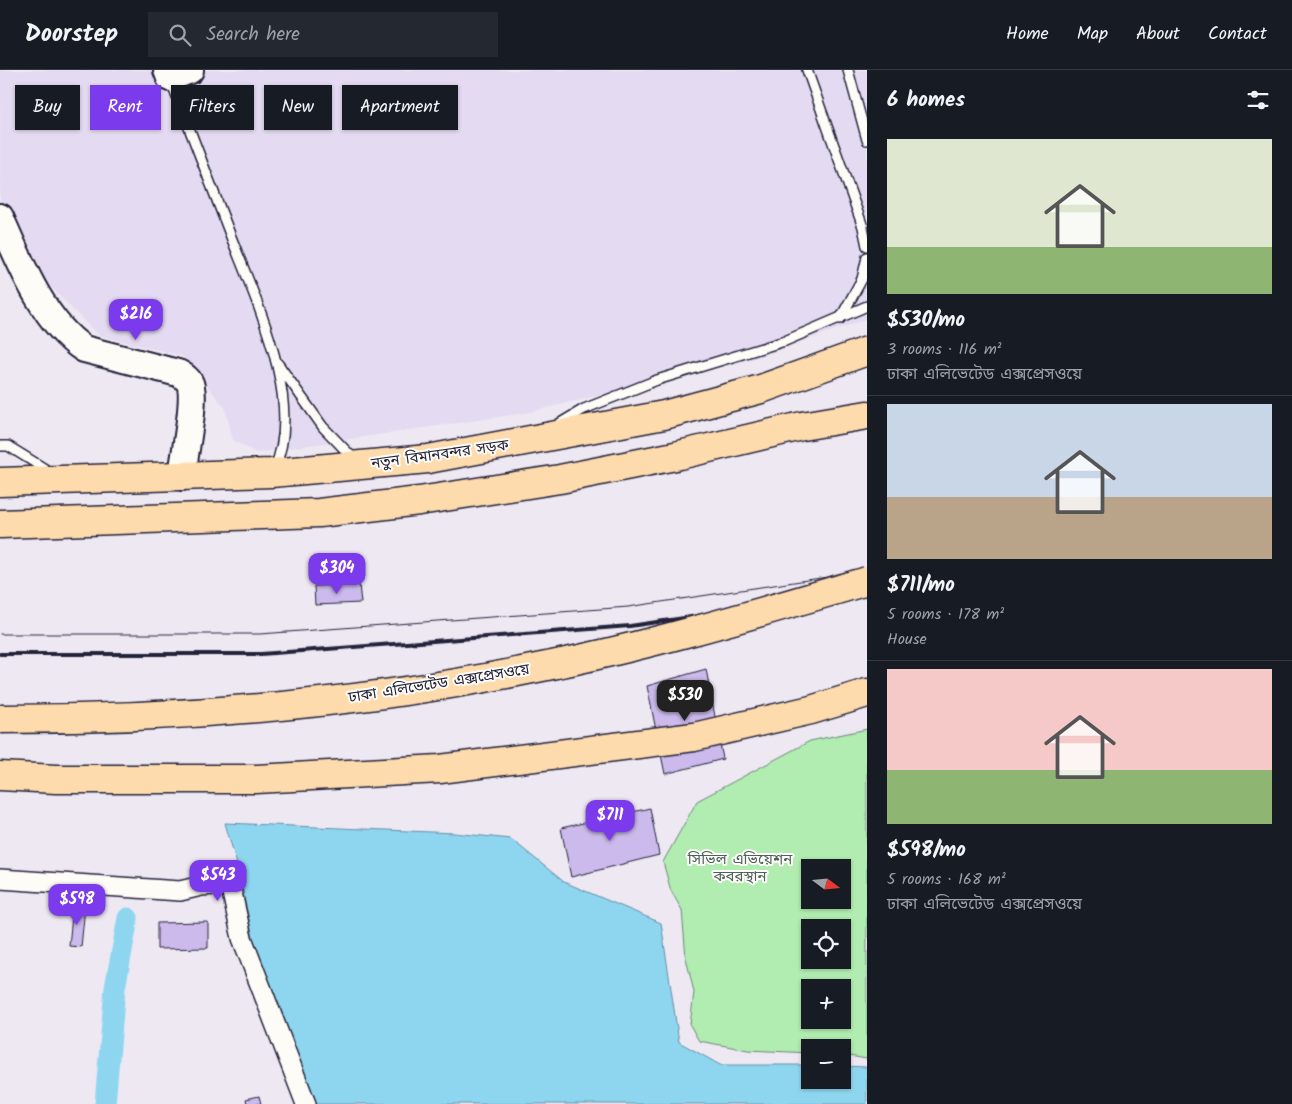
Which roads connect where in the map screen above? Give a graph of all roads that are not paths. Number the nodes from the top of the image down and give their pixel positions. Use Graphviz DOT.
graph roads {
  1 [pos="807,70"];
  2 [pos="848,70"];
  3 [pos="175,73"];
  4 [pos="867,140"];
  5 [pos="0,217"];
  6 [pos="867,246"];
  7 [pos="867,257"];
  8 [pos="867,306"];
  9 [pos="840,319"];
  10 [pos="867,351"];
  11 [pos="276,361"];
  12 [pos="867,415"];
  13 [pos="528,441"];
  14 [pos="0,446"];
  15 [pos="361,466"];
  16 [pos="272,473"];
  17 [pos="182,477"];
  18 [pos="65,481"];
  19 [pos="0,482"];
  20 [pos="0,524"];
  21 [pos="867,581"];
  22 [pos="867,693"];
  23 [pos="0,719"];
  24 [pos="0,776"];
  25 [pos="0,879"];
  26 [pos="306,1104"];
  1 -- 6 [label="lane"];
  2 -- 4 [label="lane"];
  3 -- 11 [label="lane"];
  5 -- 17 [label="main road"];
  7 -- 9 [label="lane"];
  8 -- 9 [label="lane"];
  9 -- 13 [label="lane"];
  10 -- 13 [label="highway, নতুন বিমানবন্দর সড়ক"];
  11 -- 15 [label="lane"];
  11 -- 16 [label="lane"];
  12 -- 20 [label="highway"];
  13 -- 15 [label="highway, নতুন বিমানবন্দর সড়ক"];
  14 -- 18 [label="lane"];
  15 -- 16 [label="highway, নতুন বিমানবন্দর সড়ক"];
  16 -- 17 [label="highway, নতুন বিমানবন্দর সড়ক"];
  17 -- 18 [label="highway, নতুন বিমানবন্দর সড়ক"];
  18 -- 19 [label="highway, নতুন বিমানবন্দর সড়ক"];
  21 -- 23 [label="highway, ঢাকা এলিভেটেড এক্সপ্রেসওয়ে, bridge"];
  22 -- 24 [label="highway"];
  25 -- 26 [label="street"];
}
